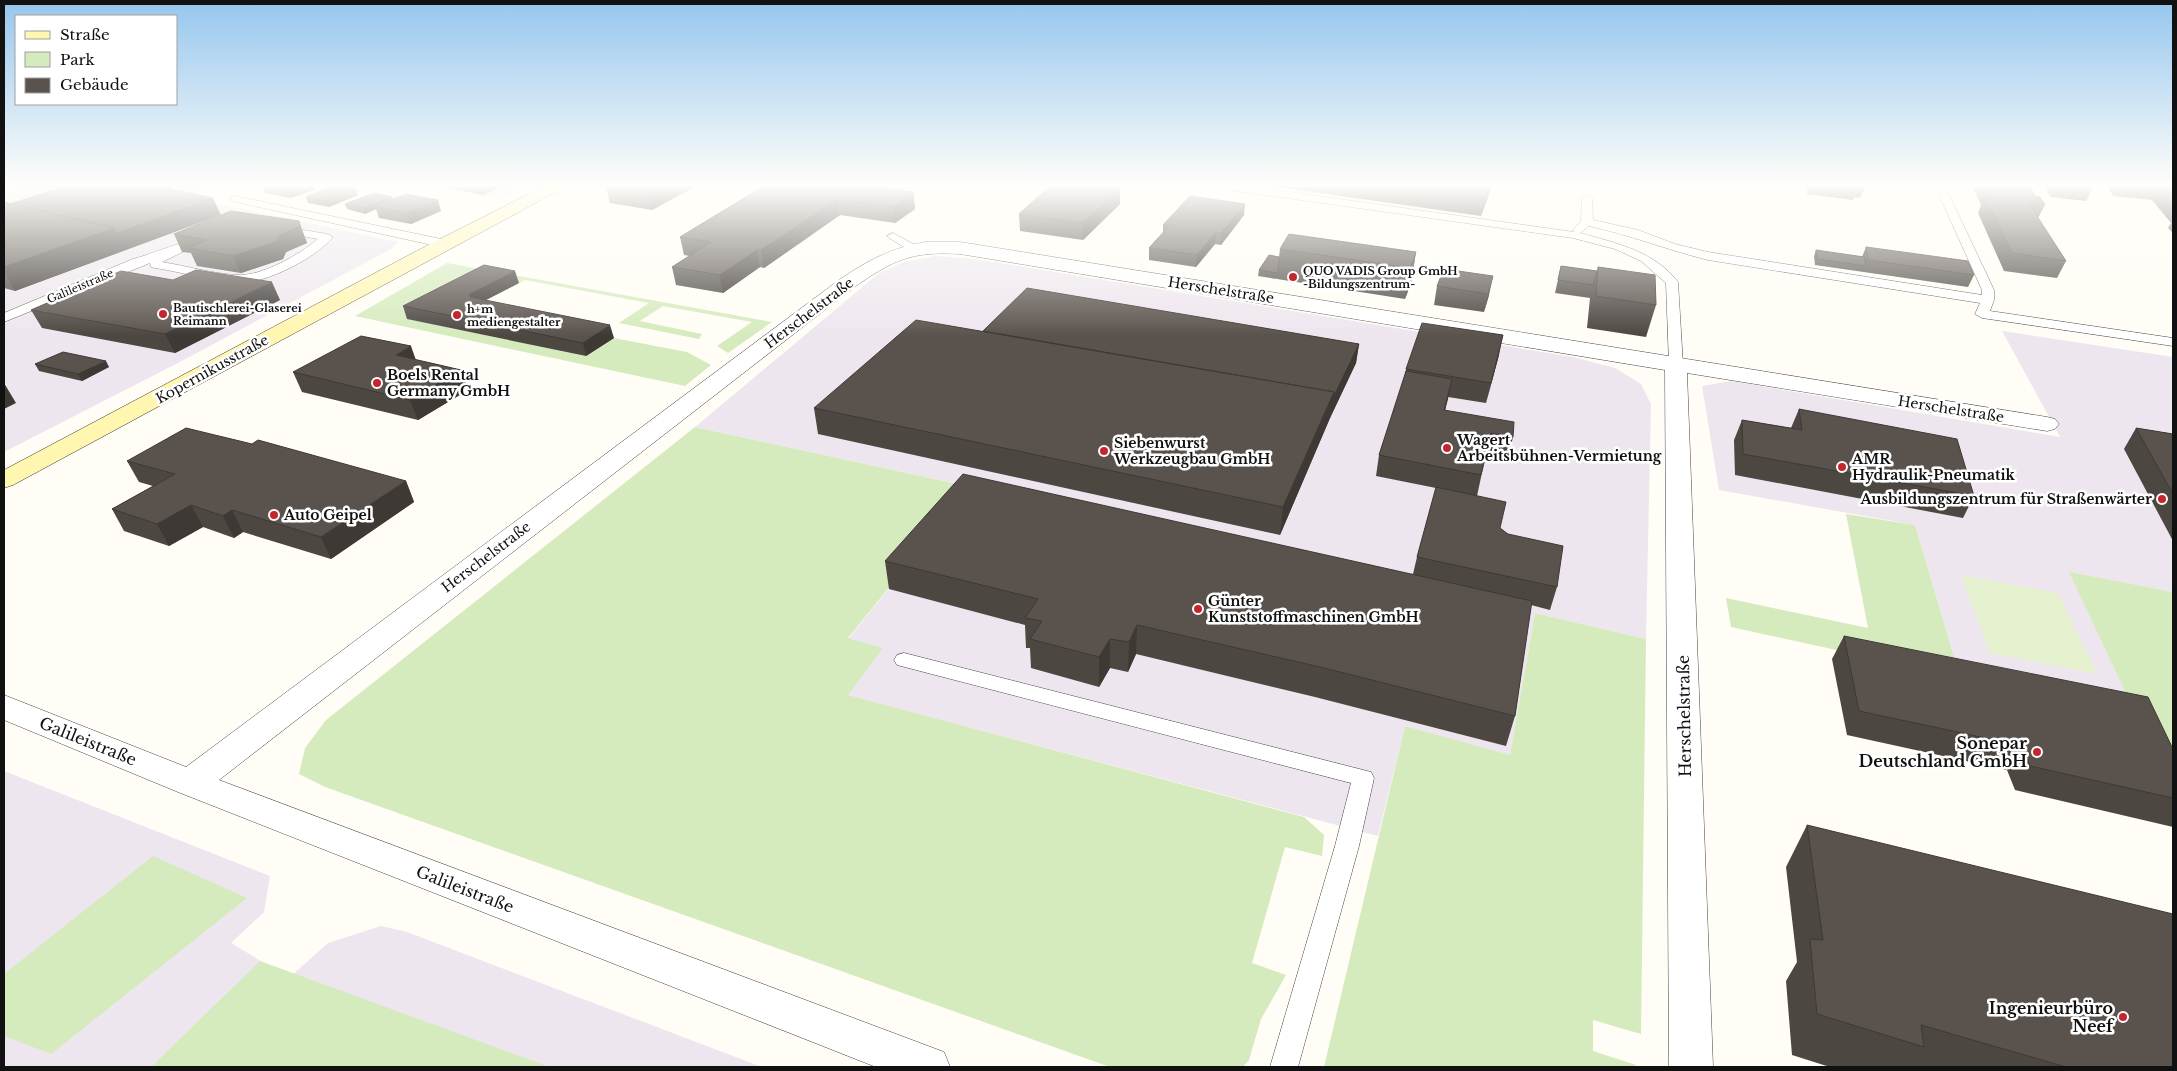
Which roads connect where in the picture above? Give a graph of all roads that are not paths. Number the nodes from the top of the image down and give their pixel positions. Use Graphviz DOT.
graph roads {
  1 [pos="210,236"];
  2 [pos="320,236"];
  3 [pos="408,236"];
  4 [pos="462,236"];
  5 [pos="1578,236"];
  6 [pos="1644,236"];
  7 [pos="1965,236"];
  8 [pos="446,244"];
  9 [pos="158,257"];
  10 [pos="97,278"];
  11 [pos="120,283"];
  12 [pos="1988,300"];
  13 [pos="4,318"];
  14 [pos="2173,342"];
  15 [pos="1676,365"];
  16 [pos="2047,424"];
  17 [pos="4,480"];
  18 [pos="904,660"];
  19 [pos="4,707"];
  20 [pos="190,783"];
  21 [pos="928,1067"];
  22 [pos="1284,1067"];
  23 [pos="1692,1067"];
  1 -- 9 [label="lane, Galileistraße"];
  2 -- 9 [label="lane"];
  3 -- 8 [label="lane"];
  4 -- 8 [label="street, Kopernikusstraße"];
  5 -- 15 [label="lane"];
  6 -- 12 [label="lane"];
  7 -- 12 [label="lane"];
  8 -- 17 [label="street, Kopernikusstraße"];
  9 -- 10 [label="lane, Galileistraße"];
  10 -- 11 [label="lane"];
  10 -- 13 [label="lane, Galileistraße"];
  12 -- 14 [label="lane"];
  15 -- 16 [label="street, Herschelstraße"];
  15 -- 20 [label="street, Herschelstraße"];
  15 -- 23 [label="street, Herschelstraße"];
  18 -- 22 [label="lane"];
  19 -- 20 [label="street, Galileistraße"];
  20 -- 21 [label="street, Galileistraße"];
}
